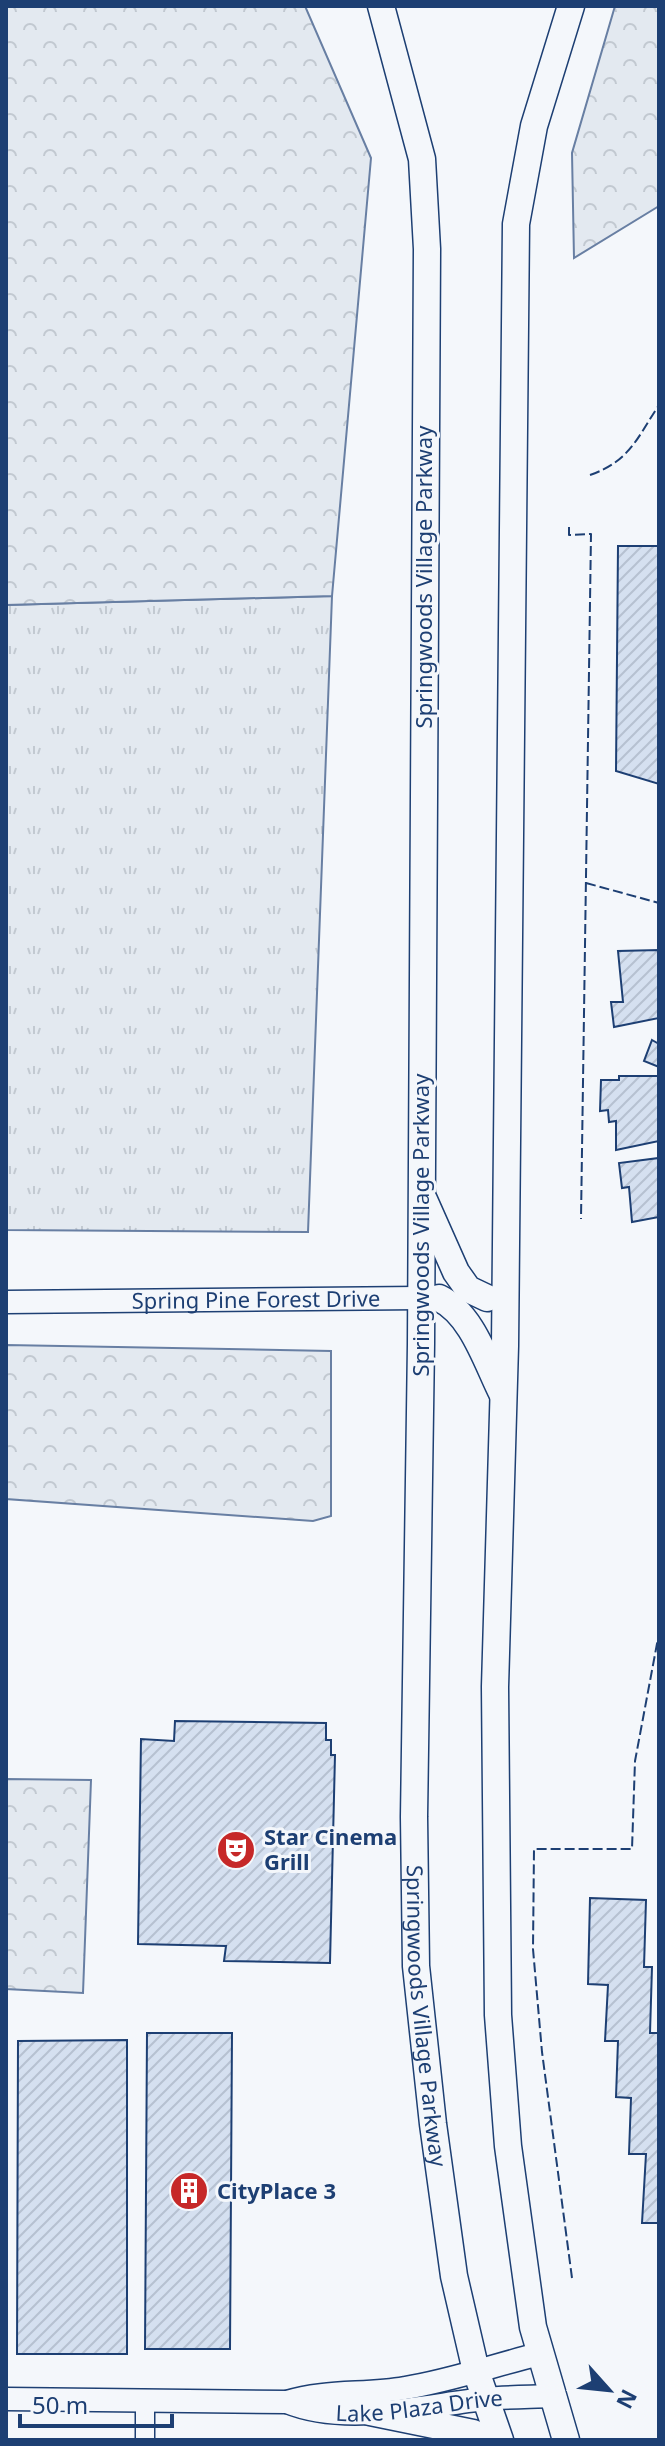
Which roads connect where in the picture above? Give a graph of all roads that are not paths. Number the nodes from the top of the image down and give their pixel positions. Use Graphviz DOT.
graph roads {
  1 [pos="381,6"];
  2 [pos="571,6"];
  3 [pos="421,1193"];
  4 [pos="430,1298"];
  5 [pos="496,1298"];
  6 [pos="6,1302"];
  7 [pos="504,1396"];
  8 [pos="539,2354"];
  9 [pos="476,2371"];
  10 [pos="553,2396"];
  11 [pos="6,2399"];
  12 [pos="145,2399"];
  13 [pos="485,2399"];
  14 [pos="287,2402"];
  15 [pos="370,2412"];
  16 [pos="145,2440"];
  17 [pos="490,2440"];
  18 [pos="500,2440"];
  19 [pos="566,2440"];
  1 -- 3 [label="main road, Springwoods Village Parkway"];
  2 -- 5 [label="main road"];
  3 -- 4 [label="main road, Springwoods Village Parkway"];
  3 -- 5 [label="main road"];
  4 -- 5 [label="street, Spring Pine Forest Drive"];
  4 -- 6 [label="street, Spring Pine Forest Drive"];
  4 -- 7 [label="main road"];
  4 -- 9 [label="main road, Springwoods Village Parkway"];
  5 -- 7 [label="main road"];
  7 -- 8 [label="main road"];
  8 -- 9 [label="street, Lake Plaza Drive"];
  8 -- 10 [label="main road"];
  9 -- 13 [label="main road, Springwoods Village Parkway"];
  9 -- 14 [label="street, Lake Plaza Drive"];
  10 -- 13 [label="street, Lake Plaza Drive"];
  10 -- 19 [label="main road"];
  11 -- 12 [label="street, Lake Plaza Drive"];
  12 -- 14 [label="street, Lake Plaza Drive"];
  12 -- 16 [label="street"];
  13 -- 15 [label="street, Lake Plaza Drive"];
  13 -- 18 [label="main road, Springwoods Village Parkway"];
  14 -- 15 [label="street, Lake Plaza Drive"];
  15 -- 17 [label="main road"];
}
